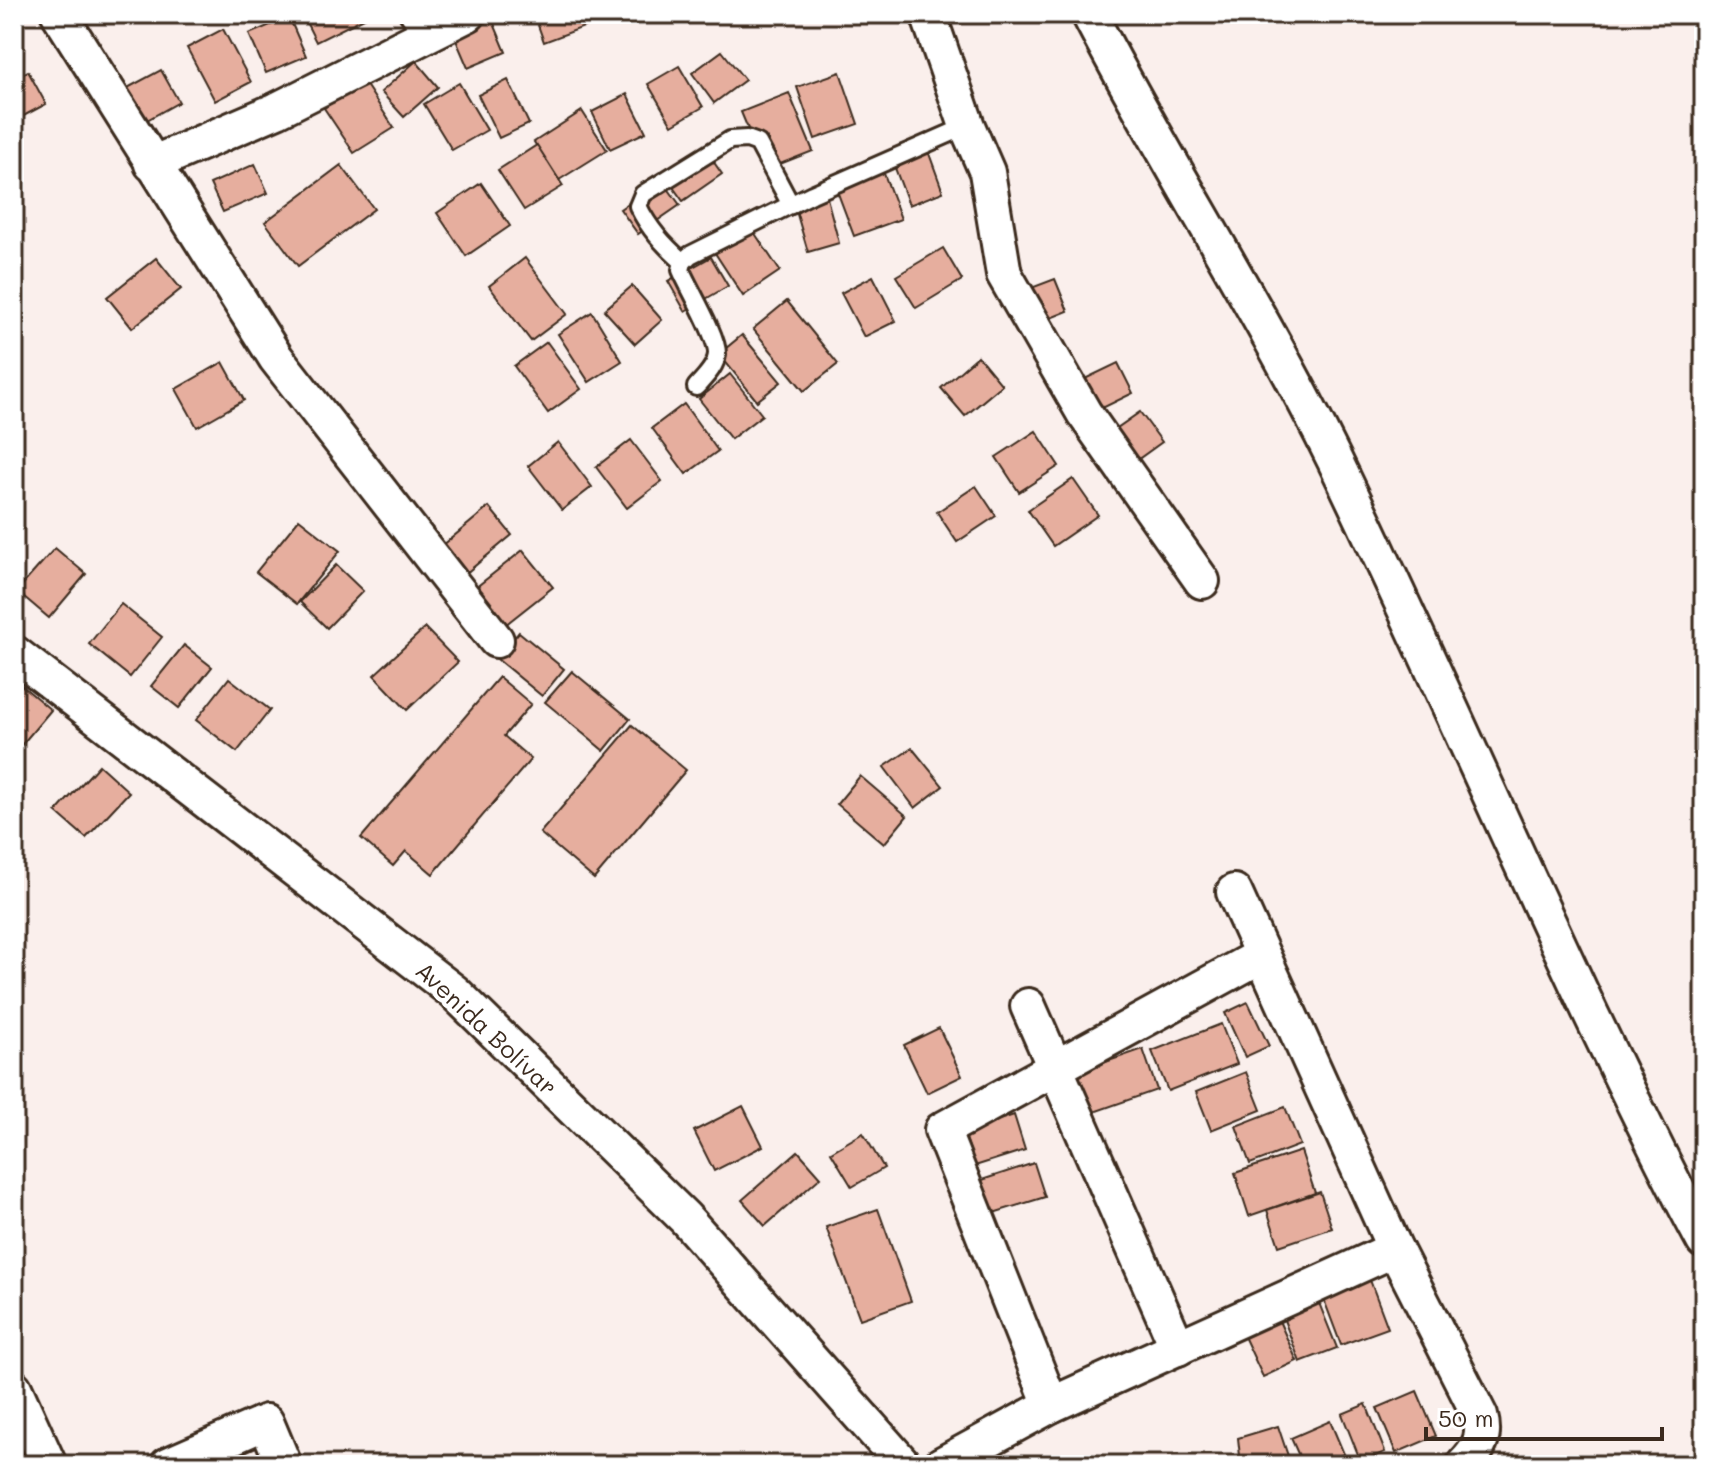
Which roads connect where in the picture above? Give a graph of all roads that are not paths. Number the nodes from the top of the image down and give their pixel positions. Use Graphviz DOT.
graph roads {
  1 [pos="59,14"];
  2 [pos="468,14"];
  3 [pos="928,14"];
  4 [pos="1089,14"];
  5 [pos="415,25"];
  6 [pos="967,126"];
  7 [pos="152,164"];
  8 [pos="791,205"];
  9 [pos="683,262"];
  10 [pos="696,387"];
  11 [pos="1202,581"];
  12 [pos="496,640"];
  13 [pos="14,653"];
  14 [pos="1234,892"];
  15 [pos="1262,955"];
  16 [pos="1028,1006"];
  17 [pos="1054,1069"];
  18 [pos="1704,1241"];
  19 [pos="1395,1249"];
  20 [pos="1178,1348"];
  21 [pos="14,1388"];
  22 [pos="1051,1405"];
  23 [pos="49,1465"];
  24 [pos="168,1465"];
  25 [pos="284,1465"];
  26 [pos="904,1465"];
  27 [pos="941,1465"];
  28 [pos="1464,1465"];
  1 -- 7 [label="street"];
  2 -- 5 [label="street"];
  3 -- 6 [label="street"];
  4 -- 18 [label="street"];
  5 -- 7 [label="street"];
  6 -- 8 [label="lane"];
  6 -- 11 [label="street"];
  7 -- 12 [label="street"];
  8 -- 9 [label="lane"];
  8 -- 9 [label="lane"];
  9 -- 10 [label="lane"];
  13 -- 26 [label="street, Avenida Bolívar"];
  14 -- 15 [label="street"];
  15 -- 17 [label="street"];
  15 -- 19 [label="street"];
  16 -- 17 [label="street"];
  17 -- 20 [label="street"];
  17 -- 22 [label="street"];
  19 -- 20 [label="street"];
  19 -- 28 [label="street"];
  20 -- 22 [label="street"];
  21 -- 23 [label="street"];
  22 -- 27 [label="street"];
  24 -- 25 [label="street"];
}
